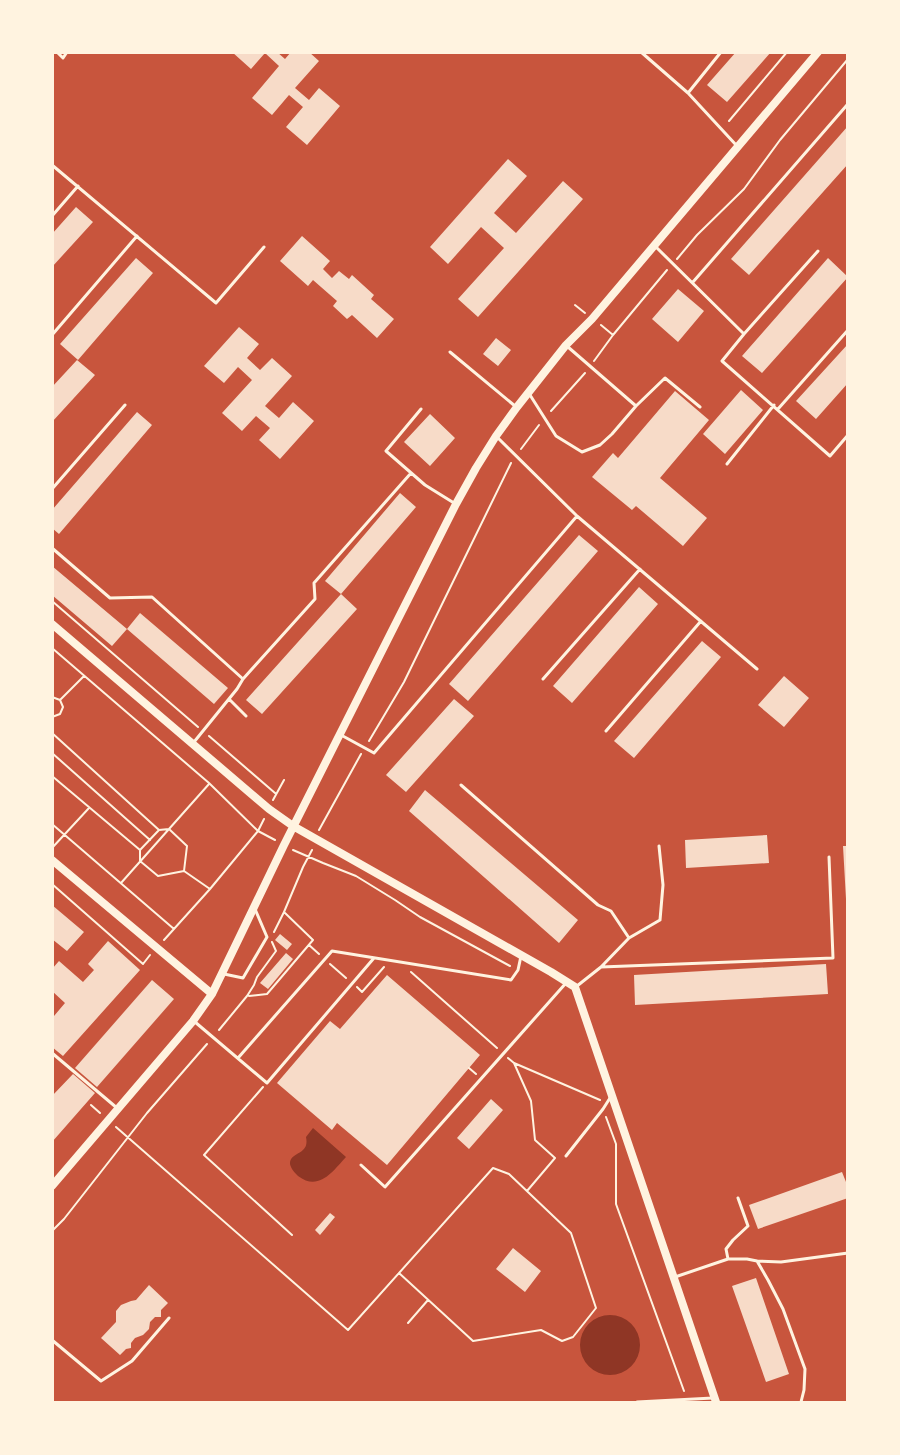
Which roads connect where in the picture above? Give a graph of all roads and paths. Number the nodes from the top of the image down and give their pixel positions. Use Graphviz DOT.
graph roads {
  1 [pos="57,52"];
  2 [pos="67,52"];
  3 [pos="641,52"];
  4 [pos="721,52"];
  5 [pos="787,52"];
  6 [pos="818,52"];
  7 [pos="688,93"];
  8 [pos="848,105"];
  9 [pos="729,121"];
  10 [pos="738,147"];
  11 [pos="52,165"];
  12 [pos="78,186"];
  13 [pos="52,216"];
  14 [pos="137,236"];
  15 [pos="655,245"];
  16 [pos="264,248"];
  17 [pos="819,251"];
  18 [pos="693,282"];
  19 [pos="848,330"];
  20 [pos="744,334"];
  21 [pos="52,335"];
  22 [pos="566,345"];
  23 [pos="450,352"];
  24 [pos="528,393"];
  25 [pos="125,405"];
  26 [pos="774,405"];
  27 [pos="636,406"];
  28 [pos="517,407"];
  29 [pos="700,407"];
  30 [pos="421,409"];
  31 [pos="778,409"];
  32 [pos="848,435"];
  33 [pos="496,436"];
  34 [pos="727,464"];
  35 [pos="411,473"];
  36 [pos="52,489"];
  37 [pos="456,504"];
  38 [pos="577,516"];
  39 [pos="52,548"];
  40 [pos="640,569"];
  41 [pos="52,601"];
  42 [pos="701,621"];
  43 [pos="52,624"];
  44 [pos="52,648"];
  45 [pos="757,669"];
  46 [pos="84,676"];
  47 [pos="243,679"];
  48 [pos="543,679"];
  49 [pos="52,697"];
  50 [pos="229,699"];
  51 [pos="60,700"];
  52 [pos="246,716"];
  53 [pos="52,717"];
  54 [pos="202,731"];
  55 [pos="606,731"];
  56 [pos="52,733"];
  57 [pos="340,734"];
  58 [pos="192,743"];
  59 [pos="52,753"];
  60 [pos="52,776"];
  61 [pos="284,780"];
  62 [pos="209,783"];
  63 [pos="460,785"];
  64 [pos="275,793"];
  65 [pos="89,808"];
  66 [pos="269,809"];
  67 [pos="52,824"];
  68 [pos="294,826"];
  69 [pos="169,829"];
  70 [pos="159,830"];
  71 [pos="258,831"];
  72 [pos="65,835"];
  73 [pos="150,840"];
  74 [pos="284,845"];
  75 [pos="659,846"];
  76 [pos="52,849"];
  77 [pos="140,850"];
  78 [pos="829,857"];
  79 [pos="52,860"];
  80 [pos="140,861"];
  81 [pos="184,871"];
  82 [pos="121,883"];
  83 [pos="52,884"];
  84 [pos="210,889"];
  85 [pos="254,908"];
  86 [pos="174,929"];
  87 [pos="629,938"];
  88 [pos="309,945"];
  89 [pos="156,948"];
  90 [pos="521,955"];
  91 [pos="374,958"];
  92 [pos="325,959"];
  93 [pos="385,965"];
  94 [pos="601,968"];
  95 [pos="407,969"];
  96 [pos="518,970"];
  97 [pos="222,973"];
  98 [pos="567,982"];
  99 [pos="352,983"];
  100 [pos="575,987"];
  101 [pos="212,994"];
  102 [pos="247,996"];
  103 [pos="194,1021"];
  104 [pos="213,1037"];
  105 [pos="52,1053"];
  106 [pos="503,1053"];
  107 [pos="238,1058"];
  108 [pos="514,1063"];
  109 [pos="267,1083"];
  110 [pos="612,1094"];
  111 [pos="91,1105"];
  112 [pos="603,1109"];
  113 [pos="118,1110"];
  114 [pos="109,1120"];
  115 [pos="128,1137"];
  116 [pos="566,1156"];
  117 [pos="361,1165"];
  118 [pos="52,1186"];
  119 [pos="527,1191"];
  120 [pos="738,1198"];
  121 [pos="52,1231"];
  122 [pos="292,1235"];
  123 [pos="848,1253"];
  124 [pos="728,1259"];
  125 [pos="757,1261"];
  126 [pos="399,1273"];
  127 [pos="675,1277"];
  128 [pos="428,1300"];
  129 [pos="169,1318"];
  130 [pos="408,1323"];
  131 [pos="52,1340"];
  132 [pos="687,1400"];
  133 [pos="716,1400"];
  134 [pos="637,1402"];
  135 [pos="801,1402"];
  1 -- 2 [label="lane"];
  3 -- 7 [label="lane"];
  4 -- 7 [label="lane"];
  5 -- 9 [label="path"];
  6 -- 10 [label="street"];
  7 -- 10 [label="lane"];
  8 -- 18 [label="lane"];
  10 -- 15 [label="street"];
  11 -- 12 [label="lane"];
  12 -- 13 [label="lane"];
  12 -- 14 [label="lane"];
  14 -- 16 [label="lane"];
  14 -- 21 [label="lane"];
  15 -- 18 [label="lane"];
  15 -- 22 [label="street"];
  17 -- 20 [label="lane"];
  18 -- 20 [label="lane"];
  19 -- 31 [label="lane"];
  20 -- 26 [label="lane"];
  22 -- 24 [label="street"];
  22 -- 27 [label="lane"];
  23 -- 28 [label="lane"];
  24 -- 27 [label="lane"];
  24 -- 28 [label="street"];
  25 -- 36 [label="lane"];
  26 -- 31 [label="lane"];
  26 -- 34 [label="lane"];
  27 -- 29 [label="lane"];
  28 -- 33 [label="street"];
  30 -- 35 [label="lane"];
  31 -- 32 [label="lane"];
  33 -- 37 [label="street"];
  33 -- 38 [label="lane"];
  35 -- 37 [label="lane"];
  35 -- 47 [label="lane"];
  37 -- 57 [label="street"];
  38 -- 40 [label="lane"];
  38 -- 57 [label="lane"];
  39 -- 47 [label="lane"];
  40 -- 42 [label="lane"];
  40 -- 48 [label="lane"];
  41 -- 54 [label="path"];
  42 -- 45 [label="lane"];
  42 -- 55 [label="lane"];
  43 -- 58 [label="street"];
  44 -- 46 [label="path"];
  46 -- 51 [label="path"];
  46 -- 62 [label="path"];
  47 -- 50 [label="lane"];
  49 -- 51 [label="path"];
  50 -- 52 [label="lane"];
  50 -- 54 [label="lane"];
  51 -- 53 [label="path"];
  54 -- 58 [label="lane"];
  54 -- 64 [label="path"];
  56 -- 70 [label="path"];
  57 -- 68 [label="street"];
  58 -- 66 [label="street"];
  59 -- 73 [label="path"];
  60 -- 65 [label="path"];
  61 -- 64 [label="path"];
  62 -- 69 [label="path"];
  62 -- 71 [label="path"];
  63 -- 87 [label="lane"];
  64 -- 66 [label="path"];
  65 -- 72 [label="path"];
  65 -- 77 [label="path"];
  66 -- 68 [label="street"];
  66 -- 71 [label="path"];
  67 -- 72 [label="path"];
  68 -- 74 [label="street"];
  68 -- 90 [label="street"];
  69 -- 70 [label="path"];
  69 -- 80 [label="path"];
  69 -- 81 [label="path"];
  70 -- 73 [label="path"];
  71 -- 74 [label="path"];
  71 -- 84 [label="path"];
  72 -- 76 [label="path"];
  72 -- 82 [label="path"];
  73 -- 77 [label="path"];
  74 -- 85 [label="street"];
  74 -- 96 [label="path"];
  75 -- 87 [label="lane"];
  77 -- 80 [label="path"];
  78 -- 94 [label="lane"];
  79 -- 89 [label="street"];
  80 -- 81 [label="path"];
  80 -- 82 [label="path"];
  81 -- 84 [label="path"];
  82 -- 86 [label="path"];
  83 -- 89 [label="path"];
  84 -- 86 [label="path"];
  85 -- 97 [label="street"];
  85 -- 97 [label="lane"];
  86 -- 89 [label="path"];
  87 -- 94 [label="lane"];
  88 -- 92 [label="path"];
  88 -- 102 [label="path"];
  88 -- 102 [label="path"];
  89 -- 101 [label="street"];
  90 -- 96 [label="lane"];
  90 -- 98 [label="street"];
  91 -- 92 [label="lane"];
  91 -- 96 [label="lane"];
  91 -- 99 [label="lane"];
  92 -- 99 [label="path"];
  92 -- 107 [label="lane"];
  93 -- 99 [label="path"];
  94 -- 100 [label="lane"];
  95 -- 106 [label="path"];
  97 -- 101 [label="street"];
  98 -- 100 [label="street"];
  98 -- 106 [label="lane"];
  99 -- 109 [label="lane"];
  100 -- 110 [label="street"];
  101 -- 103 [label="street"];
  102 -- 104 [label="path"];
  103 -- 104 [label="lane"];
  103 -- 113 [label="street"];
  104 -- 107 [label="lane"];
  104 -- 115 [label="path"];
  105 -- 113 [label="lane"];
  106 -- 108 [label="path"];
  106 -- 117 [label="lane"];
  107 -- 109 [label="lane"];
  108 -- 112 [label="path"];
  108 -- 119 [label="path"];
  109 -- 122 [label="path"];
  110 -- 112 [label="lane"];
  110 -- 127 [label="street"];
  111 -- 114 [label="path"];
  112 -- 116 [label="lane"];
  112 -- 132 [label="path"];
  113 -- 114 [label="street"];
  114 -- 115 [label="path"];
  114 -- 118 [label="street"];
  115 -- 121 [label="path"];
  115 -- 126 [label="path"];
  119 -- 126 [label="path"];
  119 -- 128 [label="path"];
  120 -- 124 [label="lane"];
  123 -- 125 [label="lane"];
  124 -- 125 [label="lane"];
  124 -- 127 [label="lane"];
  125 -- 135 [label="lane"];
  126 -- 128 [label="path"];
  127 -- 133 [label="street"];
  128 -- 130 [label="path"];
  129 -- 131 [label="lane"];
  132 -- 133 [label="lane"];
  132 -- 134 [label="lane"];
}
